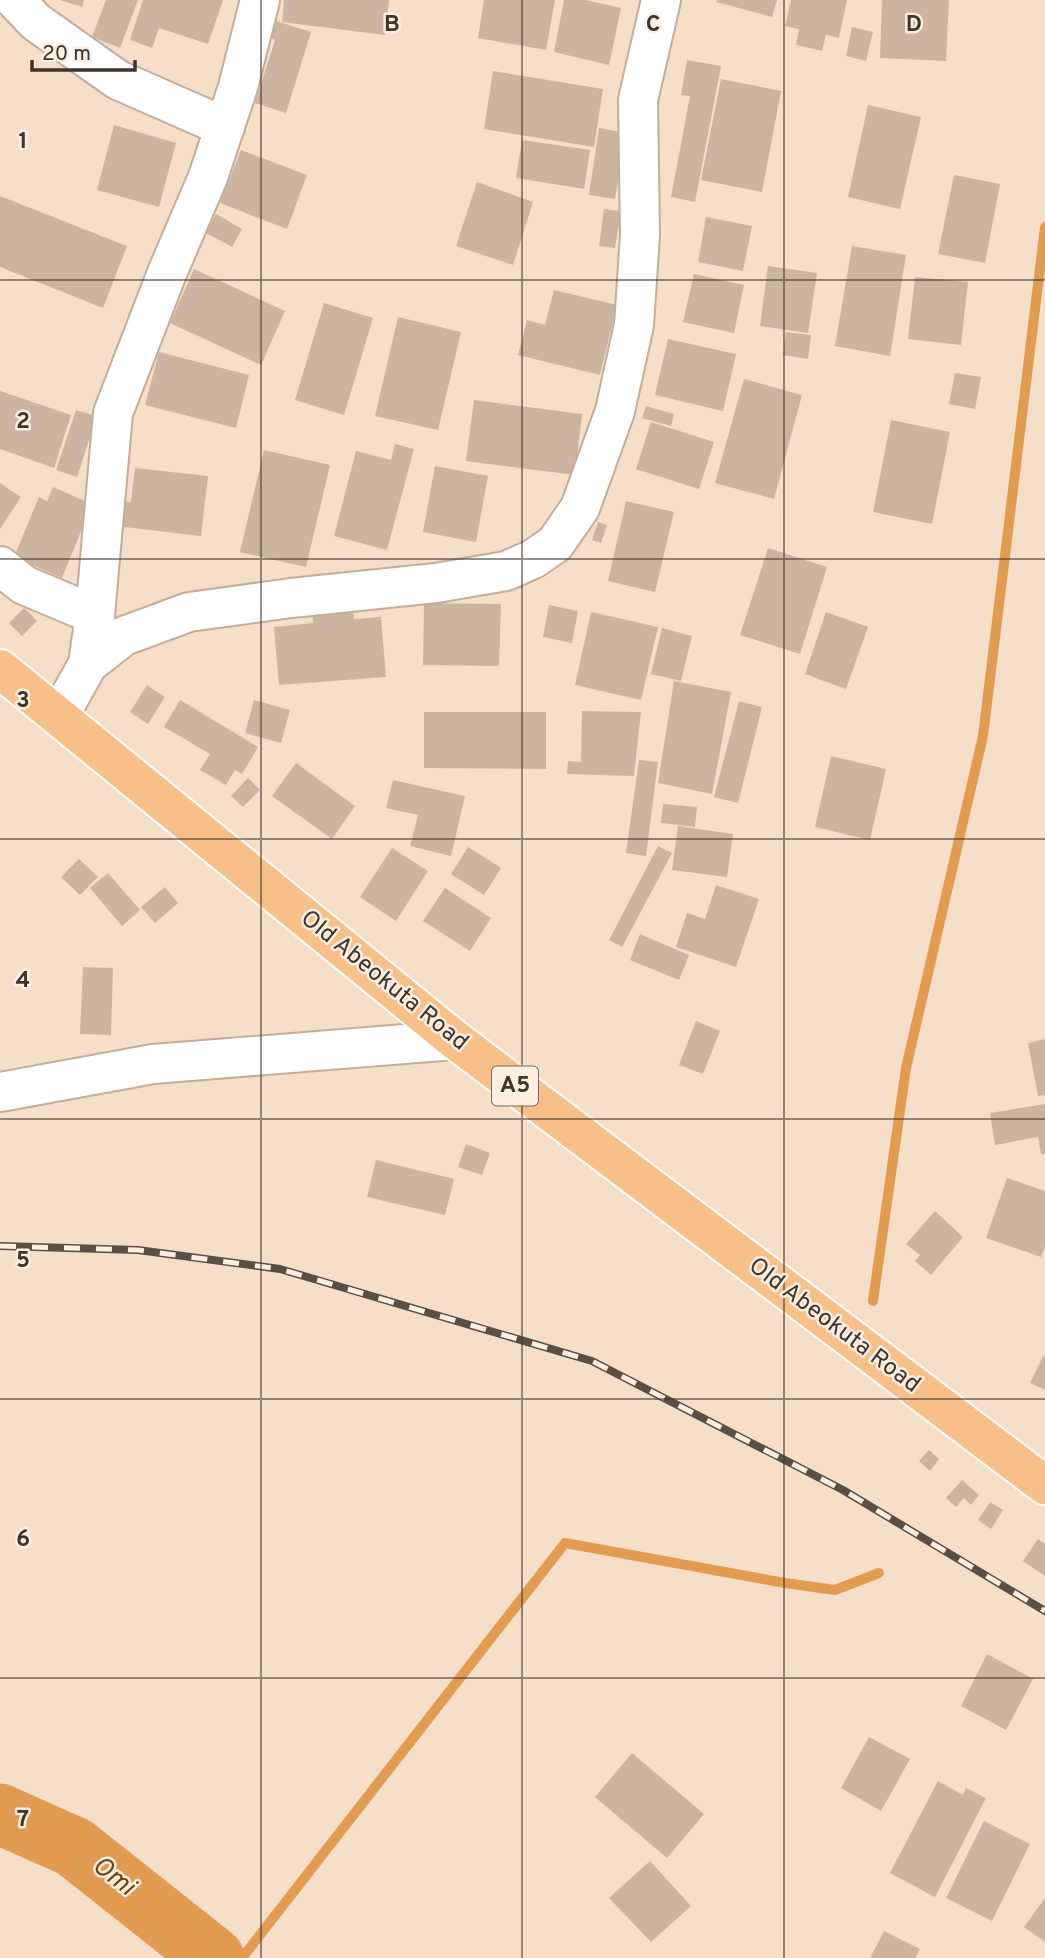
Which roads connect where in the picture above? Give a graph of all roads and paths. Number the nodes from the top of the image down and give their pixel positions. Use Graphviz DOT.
graph roads {
  1 [pos="15,0"];
  2 [pos="260,0"];
  3 [pos="661,0"];
  4 [pos="225,127"];
  5 [pos="0,566"];
  6 [pos="95,615"];
  7 [pos="88,664"];
  8 [pos="0,668"];
  9 [pos="59,716"];
  10 [pos="455,1040"];
  11 [pos="0,1092"];
  12 [pos="1045,1485"];
  1 -- 4 [label="street"];
  2 -- 4 [label="street"];
  3 -- 7 [label="street"];
  4 -- 6 [label="street"];
  5 -- 6 [label="street"];
  6 -- 7 [label="street"];
  7 -- 9 [label="street"];
  8 -- 9 [label="highway, Old Abeokuta Road / A5"];
  9 -- 10 [label="highway, Old Abeokuta Road / A5"];
  10 -- 11 [label="street"];
  10 -- 12 [label="highway, Old Abeokuta Road / A5"];
}
